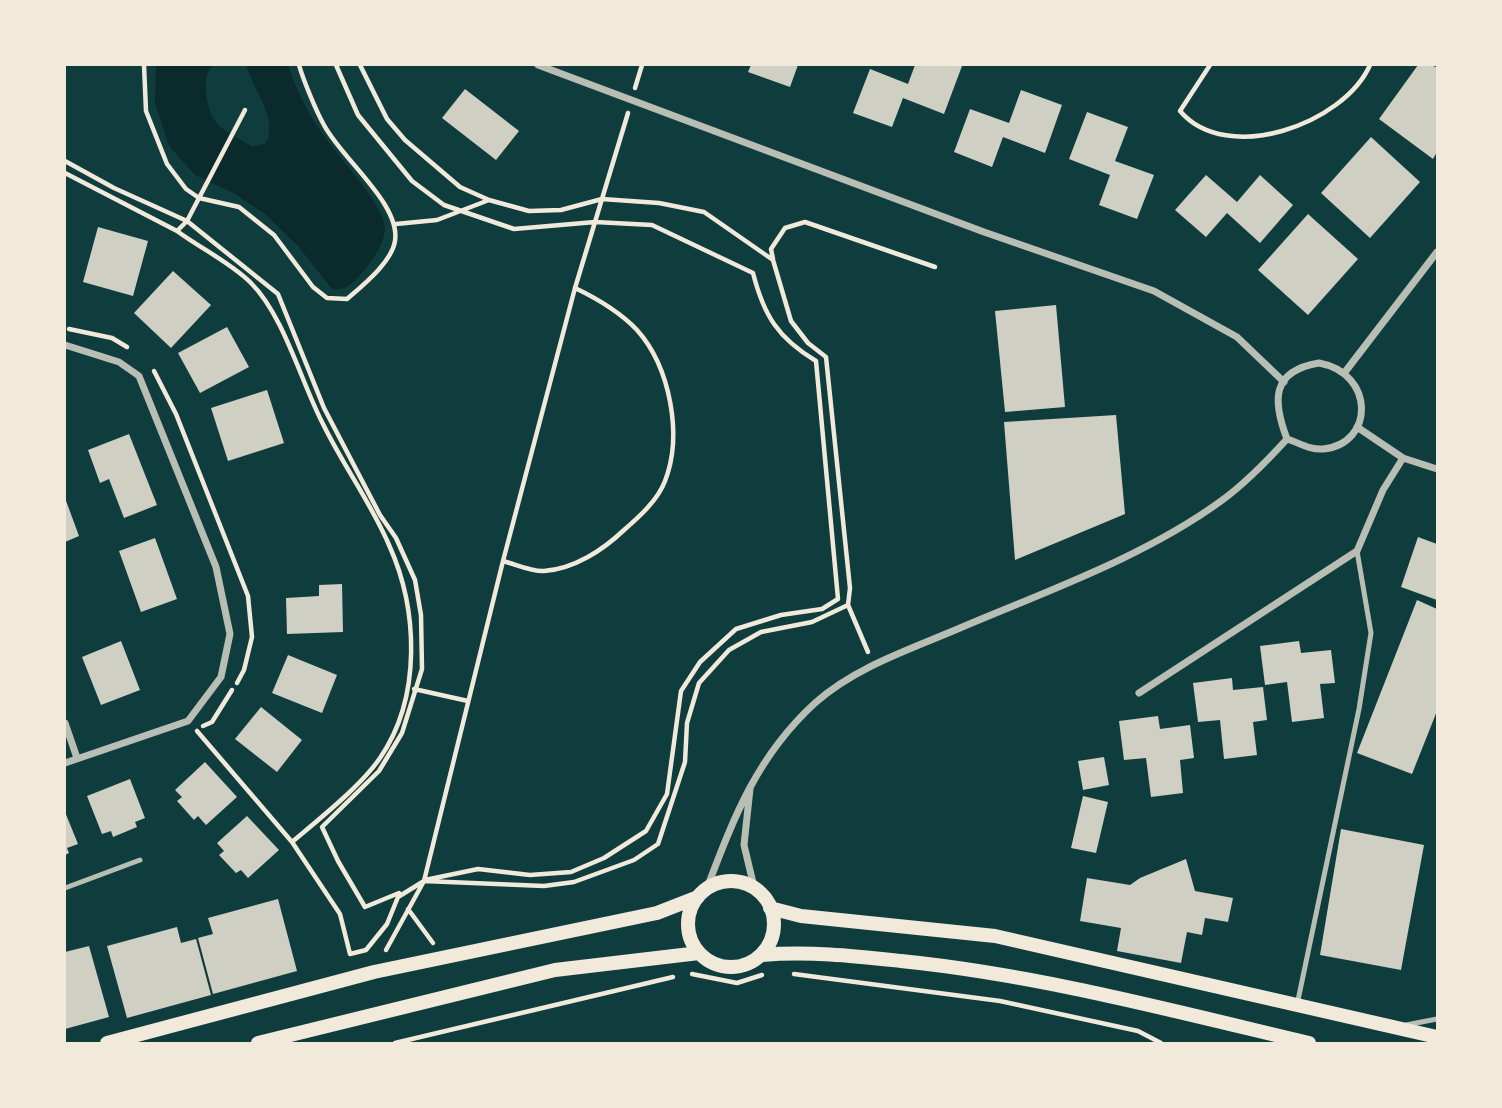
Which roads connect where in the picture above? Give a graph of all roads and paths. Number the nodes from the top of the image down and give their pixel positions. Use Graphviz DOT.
graph roads {
  1 [pos="144,65"];
  2 [pos="299,65"];
  3 [pos="336,65"];
  4 [pos="360,65"];
  5 [pos="538,65"];
  6 [pos="642,65"];
  7 [pos="1210,65"];
  8 [pos="1370,65"];
  9 [pos="632,100"];
  10 [pos="246,110"];
  11 [pos="65,161"];
  12 [pos="65,173"];
  13 [pos="199,198"];
  14 [pos="602,199"];
  15 [pos="489,200"];
  16 [pos="463,212"];
  17 [pos="187,221"];
  18 [pos="595,222"];
  19 [pos="396,224"];
  20 [pos="177,231"];
  21 [pos="1437,252"];
  22 [pos="774,260"];
  23 [pos="935,267"];
  24 [pos="575,288"];
  25 [pos="65,328"];
  26 [pos="65,345"];
  27 [pos="136,353"];
  28 [pos="151,368"];
  29 [pos="1345,372"];
  30 [pos="1284,382"];
  31 [pos="1357,427"];
  32 [pos="1287,439"];
  33 [pos="1403,458"];
  34 [pos="1437,468"];
  35 [pos="1357,551"];
  36 [pos="503,561"];
  37 [pos="848,604"];
  38 [pos="873,665"];
  39 [pos="409,688"];
  40 [pos="416,690"];
  41 [pos="1139,692"];
  42 [pos="468,701"];
  43 [pos="188,721"];
  44 [pos="65,723"];
  45 [pos="197,730"];
  46 [pos="184,735"];
  47 [pos="77,758"];
  48 [pos="65,763"];
  49 [pos="751,781"];
  50 [pos="292,842"];
  51 [pos="140,860"];
  52 [pos="424,881"];
  53 [pos="754,887"];
  54 [pos="65,888"];
  55 [pos="703,893"];
  56 [pos="770,908"];
  57 [pos="408,909"];
  58 [pos="699,953"];
  59 [pos="762,955"];
  60 [pos="443,957"];
  61 [pos="374,972"];
  62 [pos="789,973"];
  63 [pos="765,974"];
  64 [pos="1297,1005"];
  65 [pos="1437,1019"];
  66 [pos="1393,1028"];
  67 [pos="1437,1037"];
  68 [pos="107,1043"];
  69 [pos="258,1043"];
  70 [pos="395,1043"];
  71 [pos="1161,1043"];
  72 [pos="1309,1043"];
  1 -- 13 [label="path"];
  2 -- 19 [label="path"];
  3 -- 16 [label="path"];
  4 -- 15 [label="path"];
  5 -- 9 [label="street"];
  6 -- 9 [label="path"];
  7 -- 8 [label="path"];
  9 -- 14 [label="path"];
  9 -- 30 [label="street"];
  10 -- 13 [label="path"];
  11 -- 17 [label="path"];
  12 -- 20 [label="path"];
  13 -- 17 [label="path"];
  13 -- 19 [label="path"];
  14 -- 15 [label="path"];
  14 -- 18 [label="path"];
  14 -- 22 [label="path"];
  15 -- 16 [label="path"];
  16 -- 18 [label="path"];
  16 -- 19 [label="path"];
  17 -- 20 [label="path"];
  17 -- 40 [label="path"];
  18 -- 24 [label="path"];
  18 -- 52 [label="path"];
  20 -- 39 [label="path"];
  21 -- 29 [label="street"];
  22 -- 23 [label="path"];
  22 -- 37 [label="path"];
  24 -- 36 [label="path"];
  24 -- 36 [label="path"];
  25 -- 27 [label="path"];
  26 -- 43 [label="street"];
  28 -- 45 [label="path"];
  29 -- 30 [label="street"];
  29 -- 31 [label="street"];
  30 -- 32 [label="street"];
  31 -- 32 [label="street"];
  31 -- 33 [label="street"];
  32 -- 38 [label="street"];
  33 -- 34 [label="street"];
  33 -- 35 [label="street"];
  35 -- 41 [label="street"];
  35 -- 64 [label="lane"];
  36 -- 42 [label="path"];
  37 -- 38 [label="path"];
  37 -- 52 [label="path"];
  38 -- 49 [label="street"];
  39 -- 40 [label="path"];
  39 -- 50 [label="path"];
  40 -- 42 [label="path"];
  40 -- 52 [label="path"];
  42 -- 52 [label="path"];
  43 -- 45 [label="path"];
  43 -- 47 [label="street"];
  44 -- 47 [label="street"];
  45 -- 46 [label="path"];
  45 -- 50 [label="path"];
  47 -- 48 [label="street"];
  49 -- 53 [label="street"];
  49 -- 55 [label="street"];
  50 -- 52 [label="path"];
  51 -- 54 [label="lane"];
  52 -- 57 [label="path"];
  53 -- 55 [label="main road"];
  53 -- 56 [label="main road"];
  55 -- 58 [label="main road"];
  55 -- 60 [label="main road"];
  56 -- 59 [label="main road"];
  56 -- 64 [label="main road"];
  57 -- 60 [label="path"];
  57 -- 61 [label="path"];
  58 -- 59 [label="main road"];
  58 -- 69 [label="main road"];
  59 -- 72 [label="main road"];
  60 -- 61 [label="main road"];
  61 -- 68 [label="main road"];
  62 -- 71 [label="path"];
  63 -- 70 [label="path"];
  64 -- 66 [label="main road"];
  65 -- 66 [label="lane"];
  66 -- 67 [label="main road"];
}
